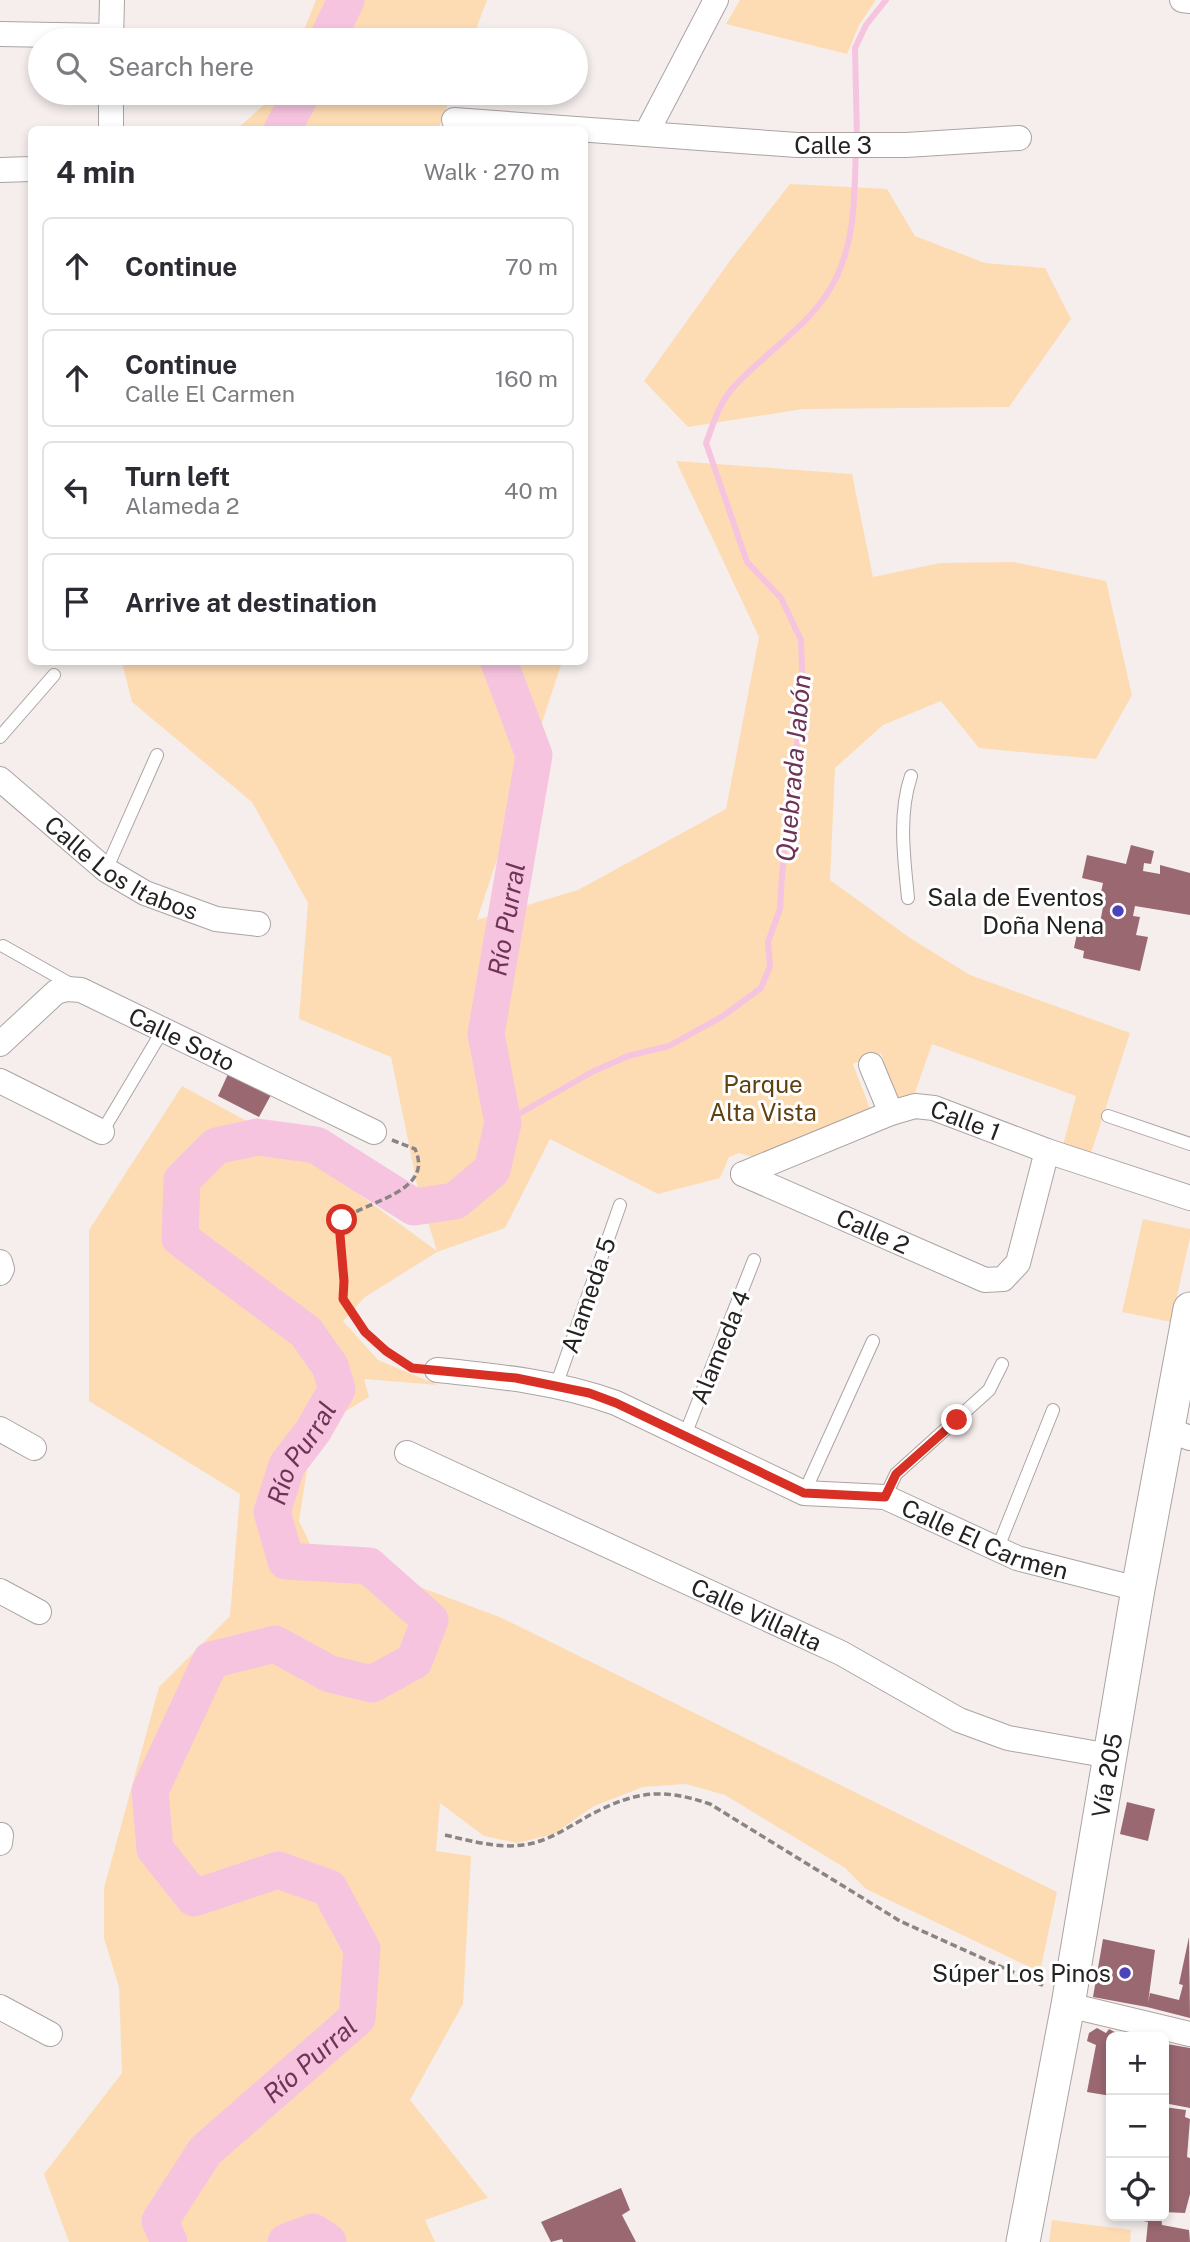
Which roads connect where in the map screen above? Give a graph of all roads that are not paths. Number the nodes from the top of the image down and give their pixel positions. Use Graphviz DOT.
graph roads {
  1 [pos="112,0"];
  2 [pos="716,0"];
  3 [pos="1182,0"];
  4 [pos="1190,1"];
  5 [pos="111,28"];
  6 [pos="0,34"];
  7 [pos="28,35"];
  8 [pos="111,105"];
  9 [pos="454,120"];
  10 [pos="111,126"];
  11 [pos="550,126"];
  12 [pos="588,128"];
  13 [pos="647,132"];
  14 [pos="1018,138"];
  15 [pos="28,169"];
  16 [pos="0,170"];
  17 [pos="54,675"];
  18 [pos="0,737"];
  19 [pos="157,755"];
  20 [pos="911,776"];
  21 [pos="0,779"];
  22 [pos="106,870"];
  23 [pos="908,898"];
  24 [pos="258,924"];
  25 [pos="3,946"];
  26 [pos="81,990"];
  27 [pos="164,1028"];
  28 [pos="0,1044"];
  29 [pos="871,1065"];
  30 [pos="0,1081"];
  31 [pos="891,1113"];
  32 [pos="1108,1116"];
  33 [pos="102,1132"];
  34 [pos="374,1132"];
  35 [pos="1190,1144"];
  36 [pos="1047,1151"];
  37 [pos="743,1174"];
  38 [pos="1190,1198"];
  39 [pos="620,1205"];
  40 [pos="754,1260"];
  41 [pos="0,1262"];
  42 [pos="0,1273"];
  43 [pos="1190,1309"];
  44 [pos="873,1341"];
  45 [pos="1002,1364"];
  46 [pos="436,1370"];
  47 [pos="556,1386"];
  48 [pos="1053,1410"];
  49 [pos="0,1429"];
  50 [pos="1179,1434"];
  51 [pos="685,1435"];
  52 [pos="34,1448"];
  53 [pos="407,1453"];
  54 [pos="804,1493"];
  55 [pos="885,1497"];
  56 [pos="997,1550"];
  57 [pos="1138,1589"];
  58 [pos="0,1591"];
  59 [pos="39,1612"];
  60 [pos="1110,1756"];
  61 [pos="0,1834"];
  62 [pos="0,1843"];
  63 [pos="1068,1999"];
  64 [pos="0,2007"];
  65 [pos="50,2034"];
  66 [pos="1190,2034"];
  67 [pos="1023,2242"];
  1 -- 5 [label="street"];
  2 -- 13 [label="street"];
  3 -- 4 [label="street"];
  6 -- 7 [label="street"];
  8 -- 10 [label="street"];
  9 -- 11 [label="street"];
  12 -- 13 [label="street"];
  13 -- 14 [label="street, Calle 3"];
  15 -- 16 [label="street"];
  17 -- 18 [label="lane"];
  19 -- 22 [label="lane"];
  20 -- 23 [label="lane"];
  21 -- 22 [label="street, Calle Los Itabos"];
  22 -- 24 [label="street, Calle Los Itabos"];
  25 -- 26 [label="lane"];
  26 -- 27 [label="street, Calle Soto"];
  26 -- 28 [label="street"];
  27 -- 33 [label="lane"];
  27 -- 34 [label="street, Calle Soto"];
  29 -- 31 [label="street"];
  30 -- 33 [label="street"];
  31 -- 36 [label="street, Calle 1"];
  31 -- 37 [label="street, Calle 1"];
  32 -- 35 [label="lane"];
  36 -- 37 [label="street, Calle 2"];
  36 -- 38 [label="street, Calle 1"];
  39 -- 47 [label="lane, Alameda 5"];
  40 -- 51 [label="lane, Alameda 4"];
  41 -- 42 [label="street"];
  43 -- 50 [label="main road, Vía 205"];
  44 -- 54 [label="lane"];
  45 -- 55 [label="lane"];
  46 -- 47 [label="street, Calle El Carmen"];
  47 -- 51 [label="street, Calle El Carmen"];
  48 -- 56 [label="lane"];
  49 -- 52 [label="street"];
  50 -- 57 [label="main road, Vía 205"];
  51 -- 54 [label="street, Calle El Carmen"];
  53 -- 60 [label="street, Calle Villalta"];
  54 -- 55 [label="street, Calle El Carmen"];
  55 -- 56 [label="street, Calle El Carmen"];
  56 -- 57 [label="street, Calle El Carmen"];
  57 -- 60 [label="main road, Vía 205"];
  58 -- 59 [label="street"];
  60 -- 63 [label="main road, Vía 205"];
  61 -- 62 [label="street"];
  63 -- 66 [label="street"];
  63 -- 67 [label="main road, Vía 205"];
  64 -- 65 [label="street"];
}
